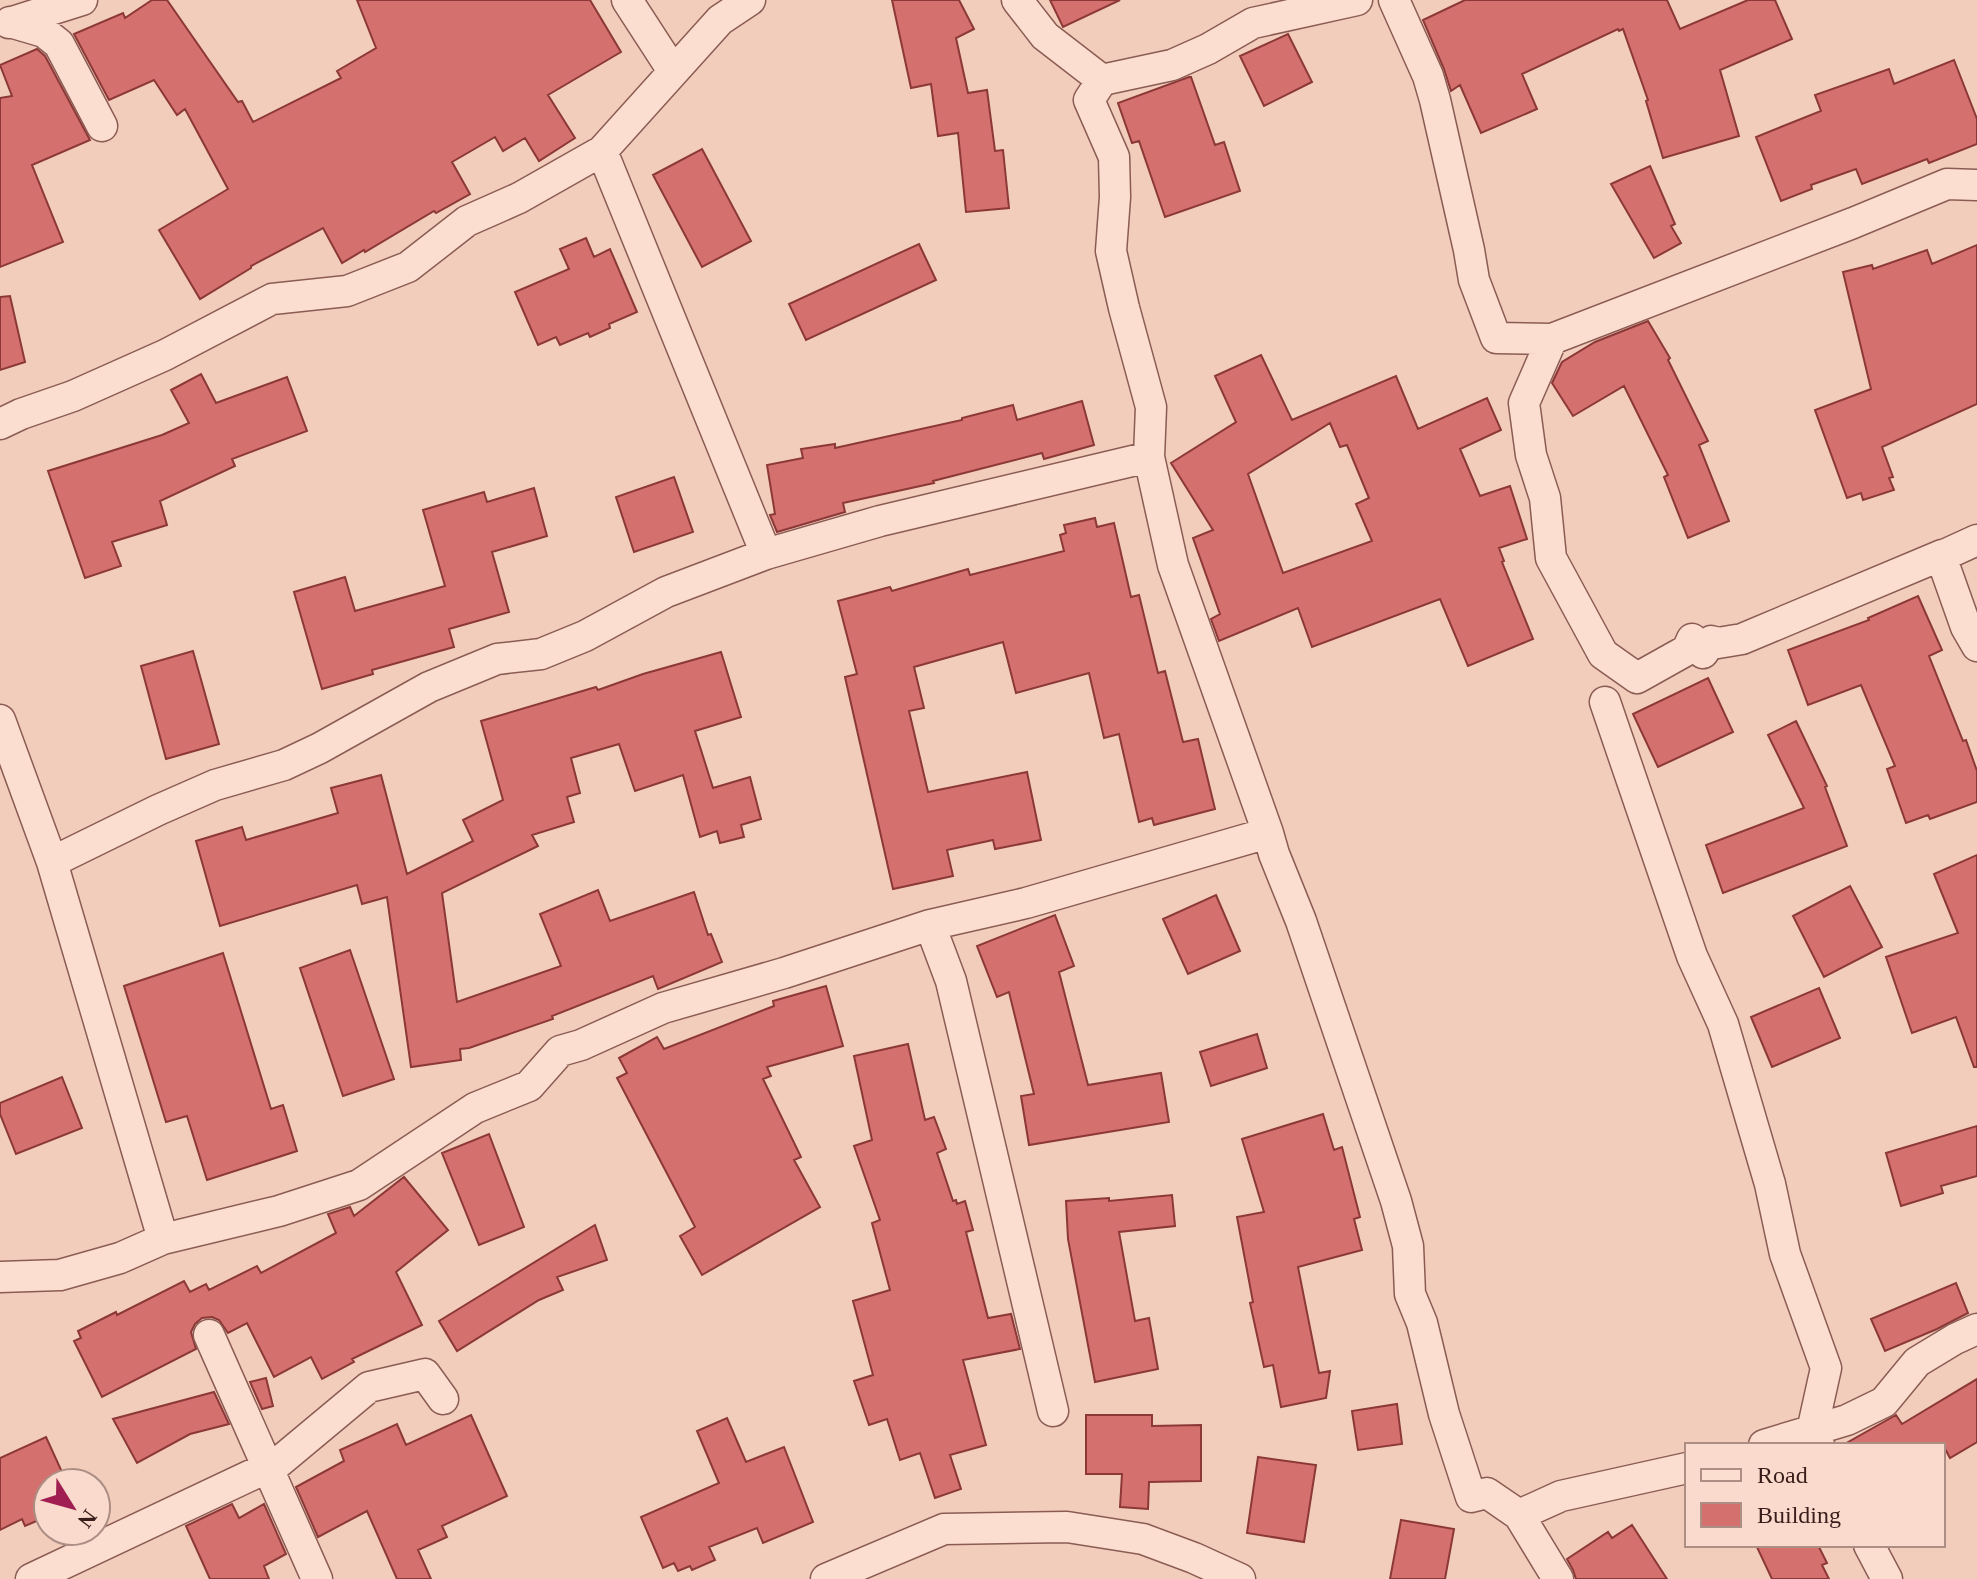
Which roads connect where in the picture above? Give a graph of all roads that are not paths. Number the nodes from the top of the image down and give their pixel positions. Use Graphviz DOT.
graph roads {
  1 [pos="82,0"];
  2 [pos="627,0"];
  3 [pos="750,0"];
  4 [pos="1017,0"];
  5 [pos="1357,0"];
  6 [pos="1394,0"];
  7 [pos="5,25"];
  8 [pos="673,71"];
  9 [pos="1102,80"];
  10 [pos="102,126"];
  11 [pos="602,151"];
  12 [pos="1977,185"];
  13 [pos="1552,339"];
  14 [pos="0,424"];
  15 [pos="1149,457"];
  16 [pos="1977,540"];
  17 [pos="766,554"];
  18 [pos="1942,555"];
  19 [pos="1977,646"];
  20 [pos="1605,702"];
  21 [pos="0,720"];
  22 [pos="1268,833"];
  23 [pos="52,862"];
  24 [pos="930,925"];
  25 [pos="163,1239"];
  26 [pos="0,1277"];
  27 [pos="1977,1329"];
  28 [pos="209,1335"];
  29 [pos="443,1399"];
  30 [pos="1053,1411"];
  31 [pos="1815,1438"];
  32 [pos="1779,1443"];
  33 [pos="1685,1468"];
  34 [pos="1519,1515"];
  35 [pos="1870,1547"];
  36 [pos="31,1579"];
  37 [pos="317,1579"];
  38 [pos="826,1579"];
  39 [pos="1240,1579"];
  40 [pos="1558,1579"];
  41 [pos="1887,1579"];
  1 -- 7 [label="street"];
  2 -- 8 [label="street"];
  3 -- 8 [label="street"];
  4 -- 9 [label="street"];
  5 -- 9 [label="street"];
  6 -- 13 [label="street"];
  7 -- 10 [label="street"];
  8 -- 11 [label="street"];
  9 -- 15 [label="street"];
  11 -- 14 [label="street"];
  11 -- 17 [label="street"];
  12 -- 13 [label="street"];
  13 -- 18 [label="street"];
  15 -- 17 [label="street"];
  15 -- 22 [label="street"];
  16 -- 18 [label="street"];
  17 -- 23 [label="street"];
  18 -- 19 [label="street"];
  20 -- 31 [label="street"];
  21 -- 23 [label="street"];
  22 -- 24 [label="street"];
  22 -- 34 [label="street"];
  23 -- 25 [label="street"];
  24 -- 25 [label="street"];
  24 -- 30 [label="street"];
  25 -- 26 [label="street"];
  27 -- 31 [label="street"];
  28 -- 37 [label="street"];
  29 -- 36 [label="street"];
  31 -- 32 [label="street"];
  33 -- 34 [label="street"];
  34 -- 40 [label="street"];
  35 -- 41 [label="street"];
  38 -- 39 [label="street"];
}
